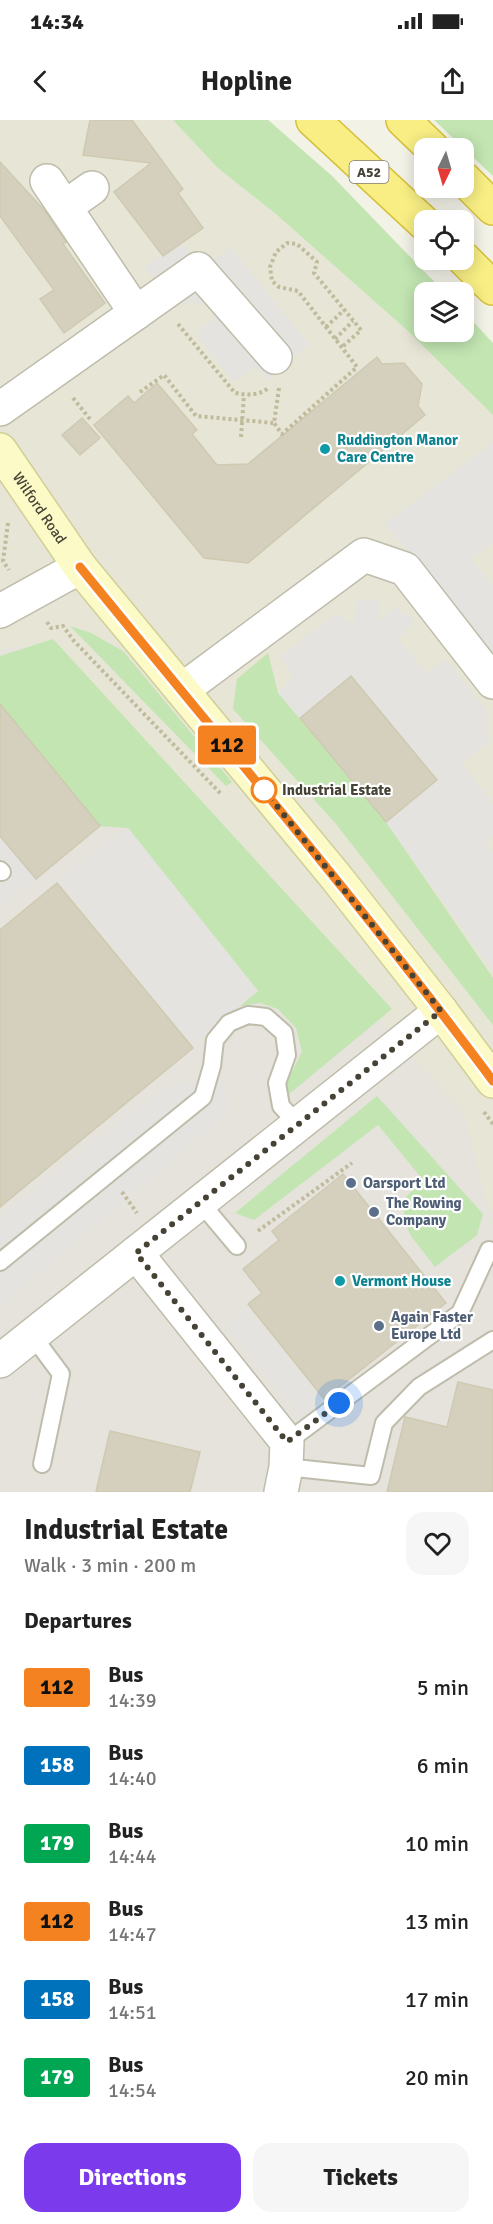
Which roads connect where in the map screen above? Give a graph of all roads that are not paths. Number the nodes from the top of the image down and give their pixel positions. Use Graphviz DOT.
graph roads {
  1 [pos="313,120"];
  2 [pos="403,120"];
  3 [pos="422,138"];
  4 [pos="92,188"];
  5 [pos="474,189"];
  6 [pos="493,208"];
  7 [pos="414,214"];
  8 [pos="474,269"];
  9 [pos="493,288"];
  10 [pos="136,313"];
  11 [pos="275,374"];
  12 [pos="0,409"];
  13 [pos="0,450"];
  14 [pos="80,567"];
  15 [pos="0,611"];
  16 [pos="493,682"];
  17 [pos="182,690"];
  18 [pos="441,1011"];
  19 [pos="493,1081"];
  20 [pos="298,1124"];
  21 [pos="200,1202"];
  22 [pos="146,1245"];
  23 [pos="237,1246"];
  24 [pos="489,1250"];
  25 [pos="0,1262"];
  26 [pos="32,1335"];
  27 [pos="493,1340"];
  28 [pos="0,1360"];
  29 [pos="42,1464"];
  30 [pos="285,1467"];
  1 -- 7 [label="highway, A52"];
  2 -- 3 [label="highway"];
  4 -- 10 [label="street"];
  5 -- 6 [label="highway"];
  8 -- 9 [label="highway"];
  10 -- 11 [label="street"];
  10 -- 12 [label="street"];
  13 -- 14 [label="main road, Wilford Road"];
  14 -- 15 [label="street"];
  14 -- 17 [label="main road, Wilford Road"];
  16 -- 17 [label="street"];
  17 -- 18 [label="main road, Wilford Road"];
  18 -- 19 [label="main road, Wilford Road"];
  18 -- 20 [label="street"];
  20 -- 21 [label="street"];
  20 -- 25 [label="lane"];
  21 -- 22 [label="street"];
  21 -- 23 [label="lane"];
  22 -- 26 [label="street"];
  22 -- 30 [label="street"];
  24 -- 30 [label="lane"];
  26 -- 28 [label="street"];
  26 -- 29 [label="lane"];
  27 -- 30 [label="lane"];
}
